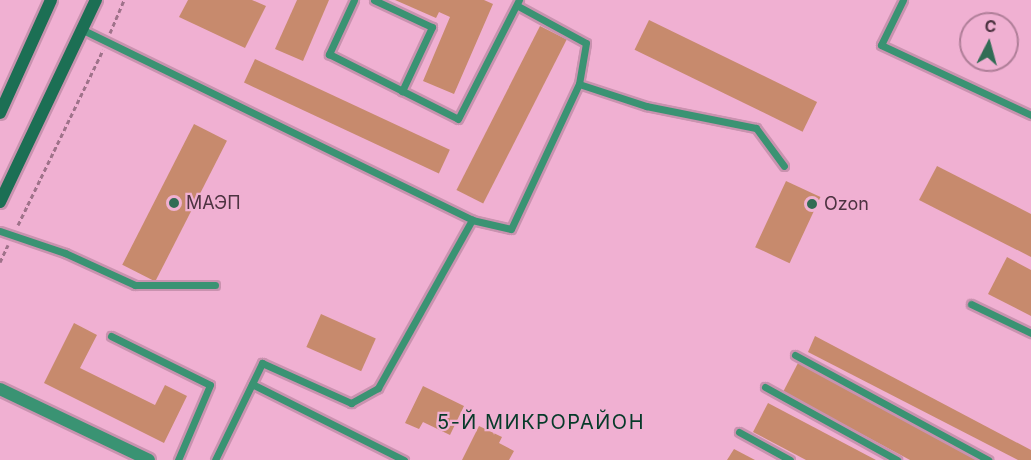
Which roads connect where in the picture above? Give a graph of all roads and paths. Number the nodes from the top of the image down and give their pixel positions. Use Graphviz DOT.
graph roads {
  1 [pos="51,0"];
  2 [pos="96,0"];
  3 [pos="124,0"];
  4 [pos="354,0"];
  5 [pos="374,0"];
  6 [pos="903,0"];
  7 [pos="518,3"];
  8 [pos="81,29"];
  9 [pos="107,42"];
  10 [pos="579,84"];
  11 [pos="402,91"];
  12 [pos="0,113"];
  13 [pos="1031,115"];
  14 [pos="784,166"];
  15 [pos="0,202"];
  16 [pos="472,220"];
  17 [pos="0,231"];
  18 [pos="13,235"];
  19 [pos="0,262"];
  20 [pos="215,285"];
  21 [pos="971,304"];
  22 [pos="1031,333"];
  23 [pos="111,336"];
  24 [pos="795,355"];
  25 [pos="252,384"];
  26 [pos="765,387"];
  27 [pos="0,389"];
  28 [pos="739,432"];
  29 [pos="149,460"];
  30 [pos="178,460"];
  31 [pos="214,460"];
  32 [pos="405,460"];
  33 [pos="790,460"];
  34 [pos="897,460"];
  35 [pos="988,460"];
  1 -- 12 [label="street"];
  2 -- 8 [label="street"];
  3 -- 9 [label="path"];
  4 -- 11 [label="lane"];
  5 -- 11 [label="lane"];
  6 -- 13 [label="lane"];
  7 -- 10 [label="lane"];
  7 -- 11 [label="lane"];
  8 -- 9 [label="lane"];
  8 -- 15 [label="street"];
  9 -- 16 [label="lane"];
  9 -- 18 [label="path"];
  10 -- 14 [label="lane"];
  10 -- 16 [label="lane"];
  16 -- 25 [label="lane"];
  17 -- 18 [label="lane"];
  18 -- 19 [label="path"];
  18 -- 20 [label="lane"];
  21 -- 22 [label="lane"];
  23 -- 30 [label="lane"];
  24 -- 35 [label="lane"];
  25 -- 31 [label="lane"];
  25 -- 32 [label="lane"];
  26 -- 34 [label="lane"];
  27 -- 29 [label="street"];
  28 -- 33 [label="lane"];
}
